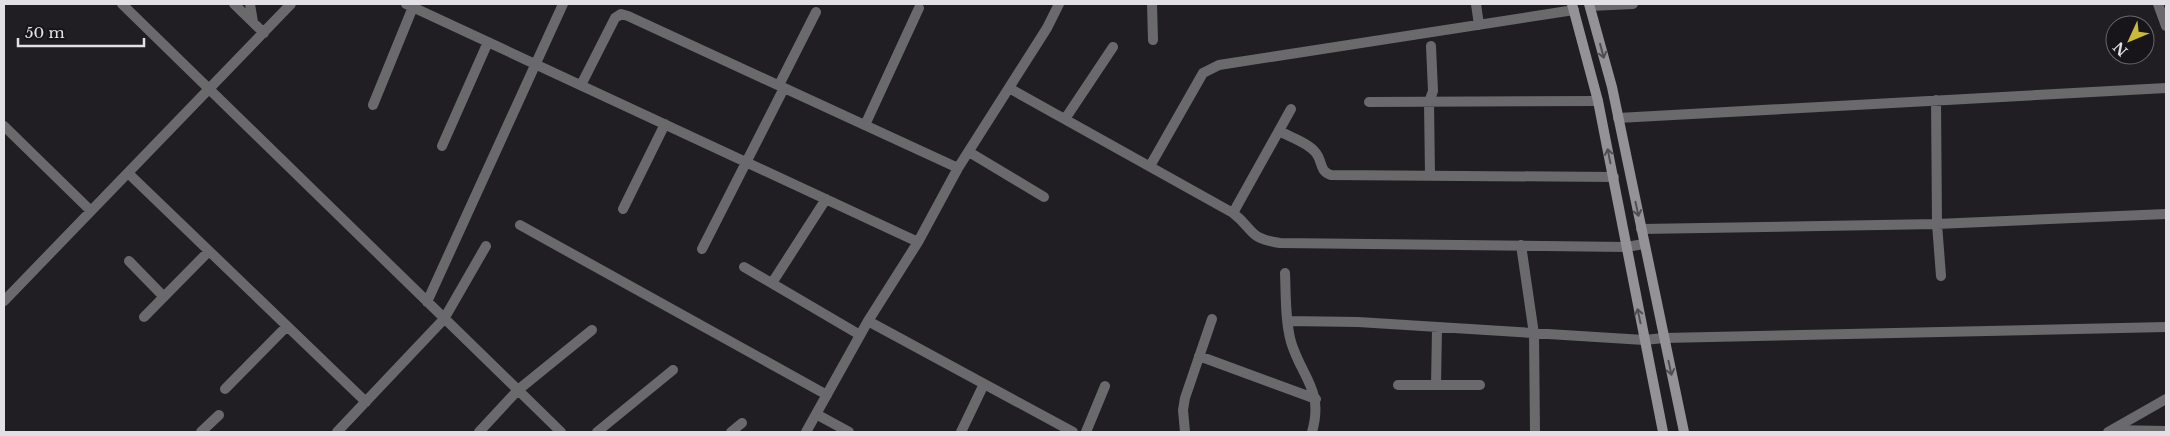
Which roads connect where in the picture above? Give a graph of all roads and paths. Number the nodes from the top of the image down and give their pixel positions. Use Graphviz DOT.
graph roads {
  1 [pos="122,4"];
  2 [pos="234,4"];
  3 [pos="250,4"];
  4 [pos="291,4"];
  5 [pos="563,4"];
  6 [pos="1059,4"];
  7 [pos="1152,4"];
  8 [pos="1476,4"];
  9 [pos="1632,4"];
  10 [pos="2158,4"];
  11 [pos="409,5"];
  12 [pos="1590,5"];
  13 [pos="1573,7"];
  14 [pos="919,8"];
  15 [pos="816,12"];
  16 [pos="253,22"];
  17 [pos="1479,25"];
  18 [pos="2166,26"];
  19 [pos="264,33"];
  20 [pos="1152,40"];
  21 [pos="488,42"];
  22 [pos="1431,46"];
  23 [pos="1113,47"];
  24 [pos="536,64"];
  25 [pos="581,85"];
  26 [pos="781,86"];
  27 [pos="1009,88"];
  28 [pos="2166,88"];
  29 [pos="209,90"];
  30 [pos="1936,100"];
  31 [pos="1598,101"];
  32 [pos="1368,102"];
  33 [pos="1429,102"];
  34 [pos="373,105"];
  35 [pos="1291,109"];
  36 [pos="1618,118"];
  37 [pos="1065,119"];
  38 [pos="665,124"];
  39 [pos="866,125"];
  40 [pos="4,126"];
  41 [pos="1279,131"];
  42 [pos="442,146"];
  43 [pos="969,152"];
  44 [pos="747,162"];
  45 [pos="1150,166"];
  46 [pos="958,168"];
  47 [pos="128,173"];
  48 [pos="1430,176"];
  49 [pos="1614,177"];
  50 [pos="1044,196"];
  51 [pos="826,199"];
  52 [pos="624,209"];
  53 [pos="92,211"];
  54 [pos="1234,213"];
  55 [pos="2166,214"];
  56 [pos="1938,224"];
  57 [pos="520,225"];
  58 [pos="1641,228"];
  59 [pos="918,242"];
  60 [pos="1644,244"];
  61 [pos="1521,245"];
  62 [pos="486,246"];
  63 [pos="1626,247"];
  64 [pos="702,248"];
  65 [pos="209,251"];
  66 [pos="129,261"];
  67 [pos="744,267"];
  68 [pos="1284,273"];
  69 [pos="1941,276"];
  70 [pos="772,283"];
  71 [pos="164,296"];
  72 [pos="4,301"];
  73 [pos="427,302"];
  74 [pos="144,318"];
  75 [pos="444,319"];
  76 [pos="1212,319"];
  77 [pos="868,321"];
  78 [pos="1288,321"];
  79 [pos="287,326"];
  80 [pos="2166,327"];
  81 [pos="1437,328"];
  82 [pos="592,330"];
  83 [pos="1534,334"];
  84 [pos="860,335"];
  85 [pos="1664,338"];
  86 [pos="1644,340"];
  87 [pos="1199,356"];
  88 [pos="673,370"];
  89 [pos="984,384"];
  90 [pos="1436,385"];
  91 [pos="1480,385"];
  92 [pos="1105,386"];
  93 [pos="1398,386"];
  94 [pos="225,389"];
  95 [pos="518,390"];
  96 [pos="827,395"];
  97 [pos="1316,399"];
  98 [pos="2166,400"];
  99 [pos="366,402"];
  100 [pos="219,414"];
  101 [pos="816,414"];
  102 [pos="742,423"];
  103 [pos="2110,431"];
  104 [pos="2166,431"];
  105 [pos="201,432"];
  106 [pos="337,432"];
  107 [pos="479,432"];
  108 [pos="561,432"];
  109 [pos="597,432"];
  110 [pos="731,432"];
  111 [pos="806,432"];
  112 [pos="849,432"];
  113 [pos="961,432"];
  114 [pos="1073,432"];
  115 [pos="1086,432"];
  116 [pos="1185,432"];
  117 [pos="1312,432"];
  118 [pos="1535,432"];
  119 [pos="1663,432"];
  120 [pos="1684,432"];
  1 -- 29 [label="street"];
  2 -- 16 [label="street"];
  3 -- 16 [label="street"];
  4 -- 19 [label="street"];
  5 -- 24 [label="street"];
  6 -- 27 [label="street"];
  7 -- 20 [label="street"];
  8 -- 17 [label="street"];
  9 -- 12 [label="street"];
  10 -- 18 [label="street"];
  11 -- 21 [label="street"];
  11 -- 34 [label="street"];
  12 -- 36 [label="main road, one-way"];
  13 -- 17 [label="street"];
  13 -- 31 [label="main road"];
  14 -- 39 [label="street"];
  15 -- 26 [label="street"];
  16 -- 19 [label="street"];
  17 -- 45 [label="street"];
  19 -- 29 [label="street"];
  21 -- 24 [label="street"];
  21 -- 42 [label="street"];
  22 -- 33 [label="street"];
  23 -- 37 [label="street"];
  24 -- 25 [label="street"];
  24 -- 73 [label="street"];
  25 -- 26 [label="street"];
  25 -- 38 [label="street"];
  26 -- 39 [label="street"];
  26 -- 44 [label="street"];
  27 -- 37 [label="street"];
  27 -- 43 [label="street"];
  28 -- 30 [label="street"];
  29 -- 47 [label="street"];
  29 -- 73 [label="street"];
  30 -- 36 [label="street"];
  30 -- 56 [label="street"];
  31 -- 33 [label="street"];
  49 -- 31 [label="main road, one-way"];
  32 -- 33 [label="street"];
  33 -- 48 [label="street"];
  35 -- 41 [label="street"];
  36 -- 58 [label="main road, one-way"];
  37 -- 45 [label="street"];
  38 -- 44 [label="street"];
  38 -- 52 [label="street"];
  39 -- 46 [label="street"];
  40 -- 53 [label="street"];
  41 -- 48 [label="street"];
  41 -- 54 [label="street"];
  43 -- 46 [label="street"];
  43 -- 50 [label="street"];
  44 -- 51 [label="street"];
  44 -- 64 [label="street"];
  45 -- 54 [label="street"];
  46 -- 59 [label="street"];
  47 -- 53 [label="street"];
  47 -- 65 [label="street"];
  48 -- 49 [label="street"];
  49 -- 63 [label="main road"];
  51 -- 59 [label="street"];
  51 -- 70 [label="street"];
  53 -- 72 [label="street"];
  54 -- 61 [label="street"];
  55 -- 56 [label="street"];
  56 -- 58 [label="street"];
  56 -- 69 [label="street"];
  57 -- 96 [label="street"];
  58 -- 60 [label="main road"];
  59 -- 77 [label="street"];
  60 -- 63 [label="street"];
  60 -- 85 [label="main road"];
  61 -- 63 [label="street"];
  61 -- 83 [label="street"];
  62 -- 75 [label="street"];
  86 -- 63 [label="main road, one-way"];
  65 -- 71 [label="street"];
  65 -- 79 [label="street"];
  66 -- 71 [label="street"];
  67 -- 70 [label="street"];
  68 -- 78 [label="street"];
  70 -- 84 [label="street"];
  71 -- 74 [label="street"];
  73 -- 75 [label="street"];
  75 -- 95 [label="street"];
  75 -- 99 [label="street"];
  76 -- 87 [label="street"];
  77 -- 84 [label="street"];
  77 -- 89 [label="street"];
  78 -- 81 [label="street"];
  78 -- 97 [label="street"];
  79 -- 94 [label="street"];
  79 -- 99 [label="street"];
  80 -- 85 [label="street"];
  81 -- 83 [label="street"];
  81 -- 90 [label="street"];
  82 -- 95 [label="street"];
  83 -- 86 [label="street"];
  83 -- 118 [label="street"];
  84 -- 96 [label="street"];
  85 -- 86 [label="street"];
  85 -- 120 [label="main road, one-way"];
  86 -- 119 [label="main road"];
  87 -- 97 [label="street"];
  87 -- 116 [label="street"];
  88 -- 109 [label="street"];
  89 -- 113 [label="street"];
  89 -- 114 [label="street"];
  90 -- 91 [label="street"];
  90 -- 93 [label="street"];
  92 -- 115 [label="street"];
  95 -- 107 [label="street"];
  95 -- 108 [label="street"];
  96 -- 101 [label="street"];
  97 -- 117 [label="street"];
  98 -- 103 [label="street"];
  99 -- 106 [label="street"];
  100 -- 105 [label="street"];
  101 -- 111 [label="street"];
  101 -- 112 [label="street"];
  102 -- 110 [label="street"];
  103 -- 104 [label="street"];
}
